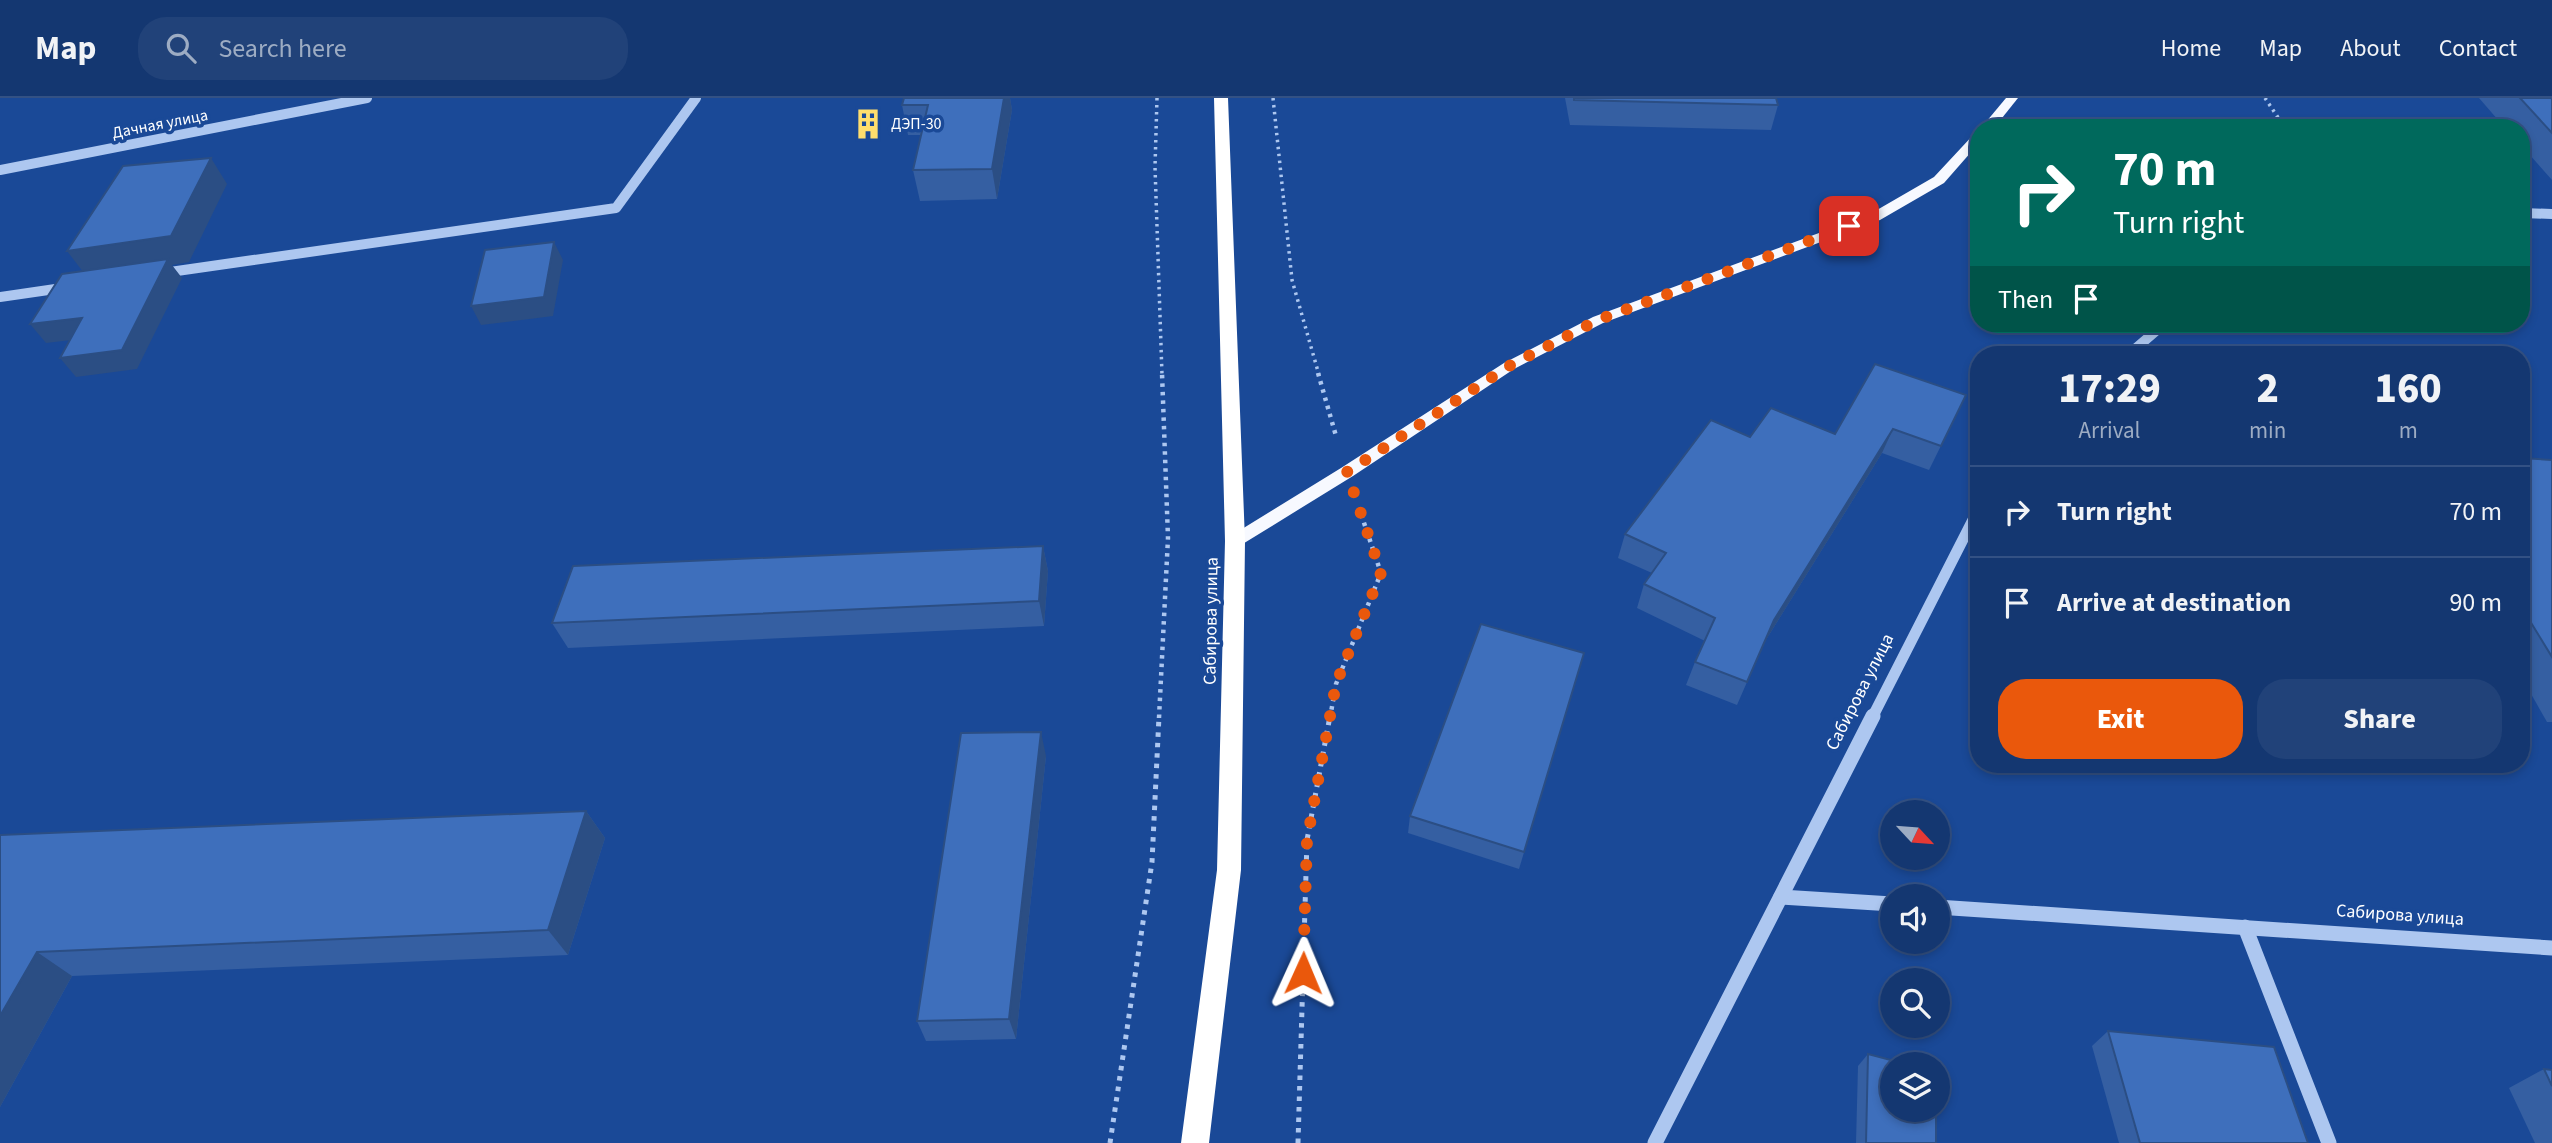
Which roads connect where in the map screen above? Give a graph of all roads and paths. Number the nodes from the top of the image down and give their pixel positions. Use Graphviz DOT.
graph roads {
  1 [pos="367,98"];
  2 [pos="696,98"];
  3 [pos="1157,98"];
  4 [pos="1221,98"];
  5 [pos="1273,98"];
  6 [pos="2012,98"];
  7 [pos="2265,98"];
  8 [pos="1994,119"];
  9 [pos="2279,119"];
  10 [pos="1970,146"];
  11 [pos="0,170"];
  12 [pos="2530,214"];
  13 [pos="2552,214"];
  14 [pos="150,275"];
  15 [pos="82,285"];
  16 [pos="0,297"];
  17 [pos="2154,333"];
  18 [pos="2138,346"];
  19 [pos="1347,472"];
  20 [pos="1970,526"];
  21 [pos="1235,541"];
  22 [pos="1781,897"];
  23 [pos="1880,903"];
  24 [pos="1950,908"];
  25 [pos="2245,927"];
  26 [pos="2552,948"];
  27 [pos="1110,1143"];
  28 [pos="1195,1143"];
  29 [pos="1298,1143"];
  30 [pos="1655,1143"];
  31 [pos="2329,1143"];
  1 -- 11 [label="street, Дачная улица"];
  2 -- 14 [label="street"];
  3 -- 27 [label="path"];
  4 -- 21 [label="highway, Сабирова улица"];
  5 -- 19 [label="path"];
  6 -- 8 [label="main road"];
  7 -- 9 [label="path"];
  10 -- 19 [label="main road"];
  12 -- 13 [label="street"];
  15 -- 16 [label="street"];
  17 -- 18 [label="street"];
  19 -- 21 [label="main road"];
  19 -- 29 [label="path"];
  20 -- 22 [label="street, Сабирова улица"];
  21 -- 28 [label="highway, Сабирова улица"];
  22 -- 23 [label="street"];
  22 -- 30 [label="street, Сабирова улица"];
  24 -- 25 [label="street, Сабирова улица"];
  25 -- 26 [label="street, Сабирова улица"];
  25 -- 31 [label="street"];
}
